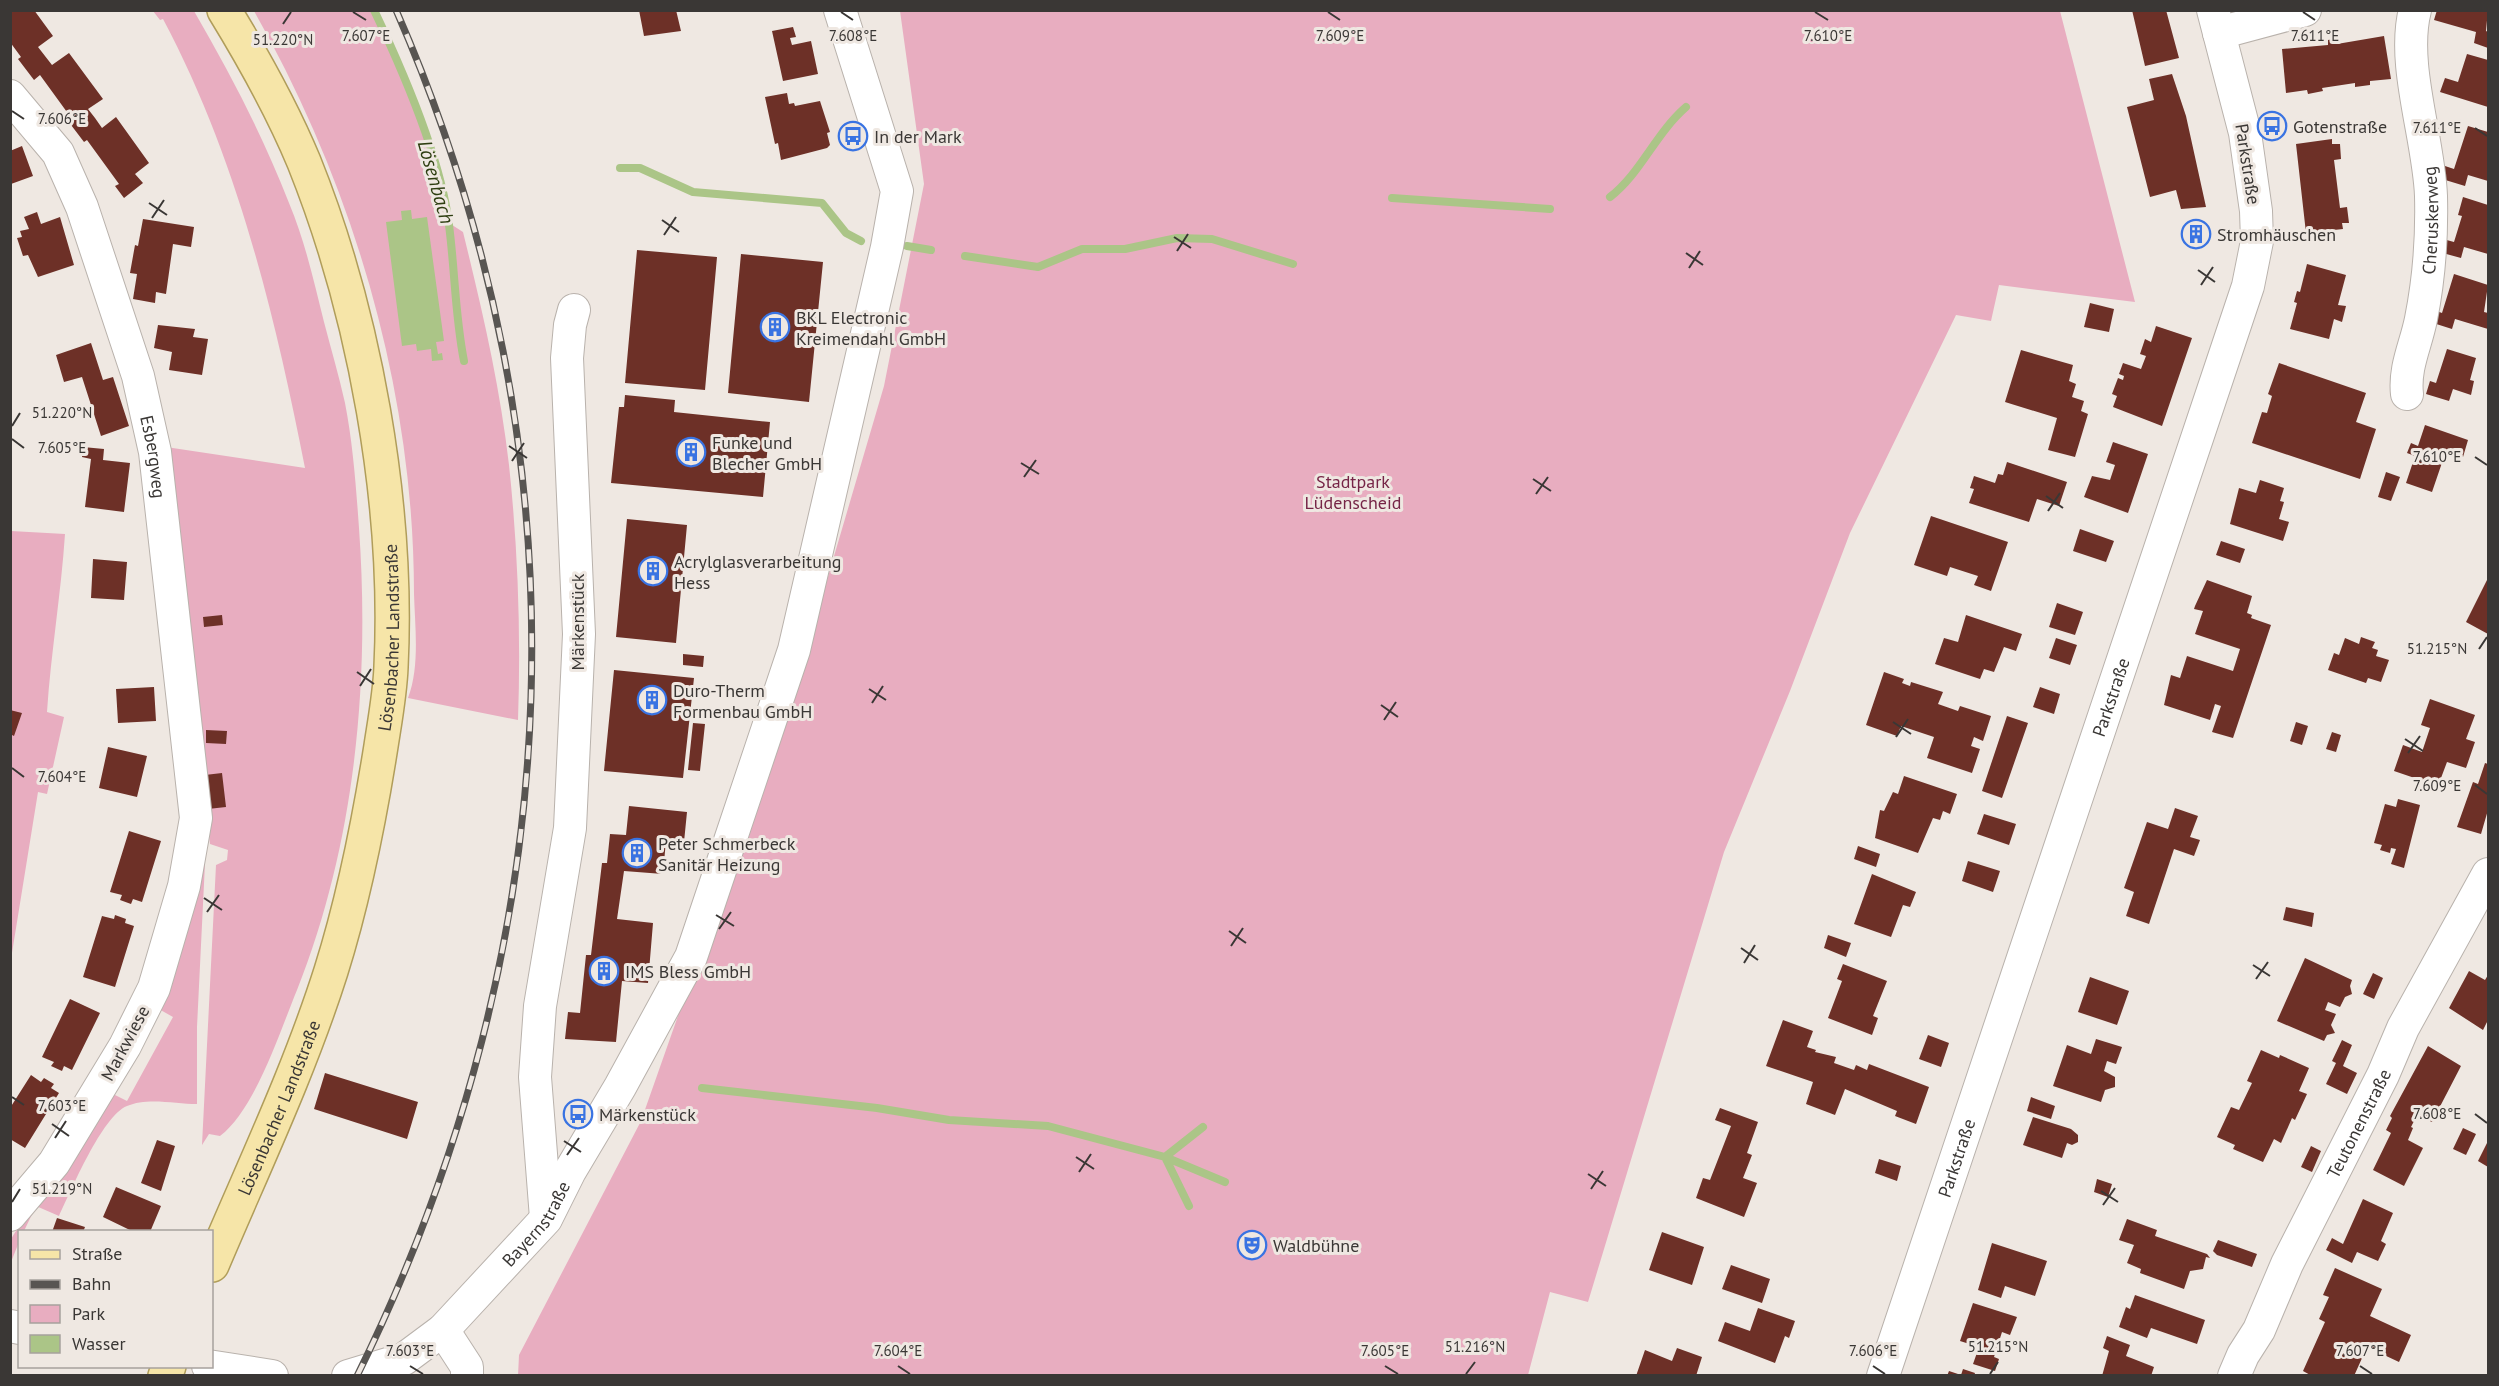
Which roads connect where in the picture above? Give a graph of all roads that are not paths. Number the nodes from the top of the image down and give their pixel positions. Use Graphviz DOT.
graph roads {
  1 [pos="224,10"];
  2 [pos="840,10"];
  3 [pos="2305,10"];
  4 [pos="2415,10"];
  5 [pos="2216,22"];
  6 [pos="10,96"];
  7 [pos="574,310"];
  8 [pos="2407,394"];
  9 [pos="190,848"];
  10 [pos="2488,874"];
  11 [pos="10,1215"];
  12 [pos="546,1219"];
  13 [pos="213,1263"];
  14 [pos="443,1330"];
  15 [pos="213,1367"];
  16 [pos="272,1376"];
  17 [pos="348,1376"];
  18 [pos="467,1376"];
  19 [pos="1882,1376"];
  20 [pos="2234,1376"];
  1 -- 13 [label="main road, Lösenbacher Landstraße"];
  2 -- 12 [label="street, Bayernstraße"];
  3 -- 5 [label="street"];
  4 -- 8 [label="street, Cheruskerweg"];
  5 -- 19 [label="street, Parkstraße"];
  6 -- 9 [label="street, Esbergweg"];
  7 -- 12 [label="street, Märkenstück"];
  9 -- 11 [label="street, Markwiese"];
  10 -- 20 [label="street, Teutonenstraße"];
  12 -- 14 [label="street, Bayernstraße"];
  14 -- 17 [label="street"];
  14 -- 18 [label="street"];
  15 -- 16 [label="street"];
}
